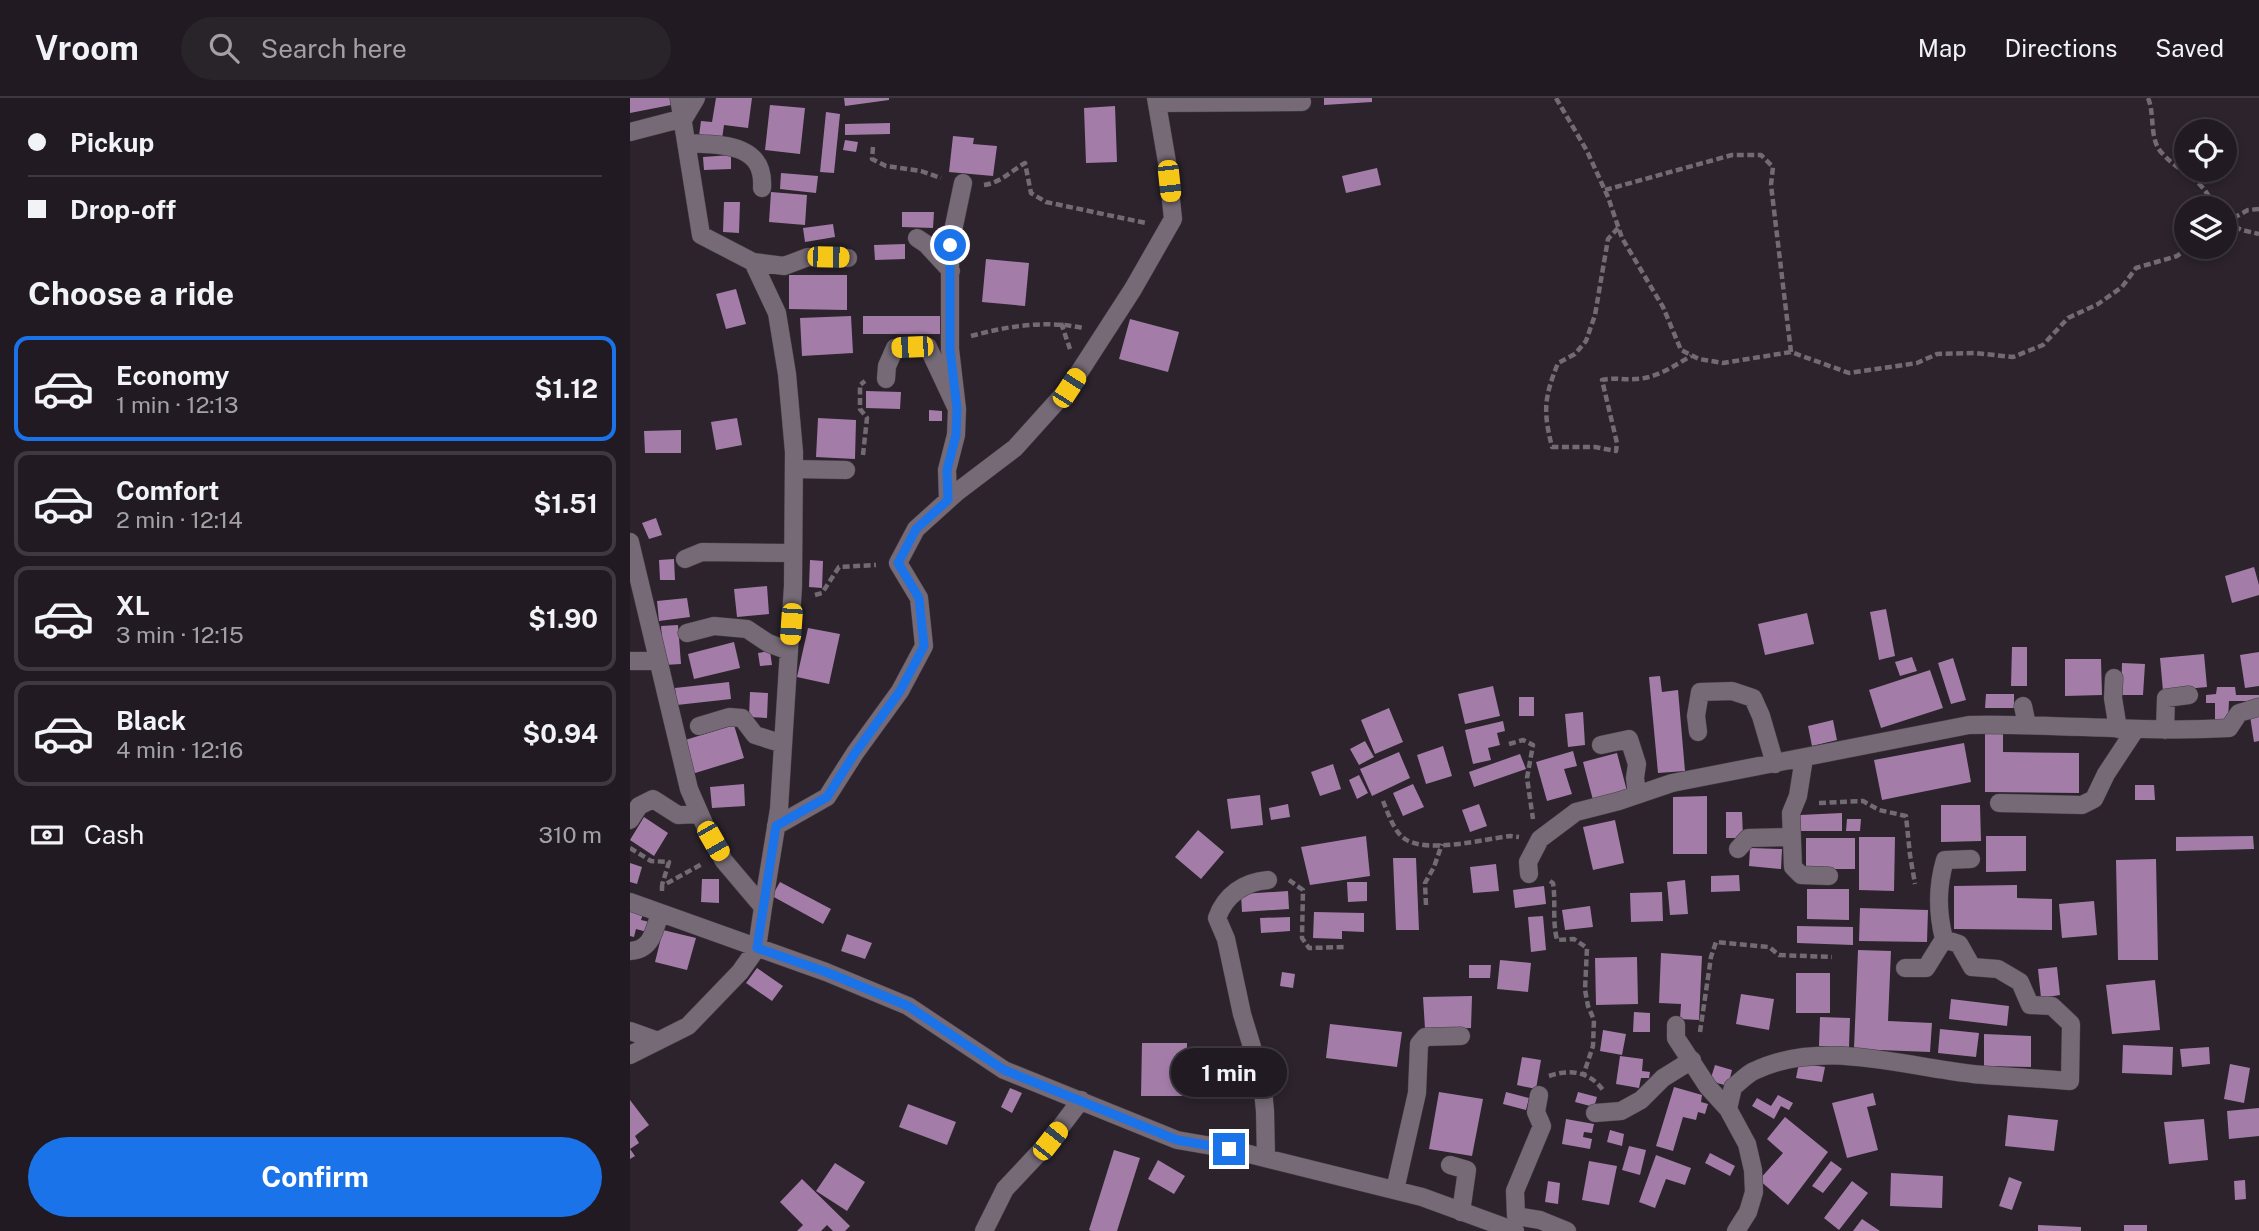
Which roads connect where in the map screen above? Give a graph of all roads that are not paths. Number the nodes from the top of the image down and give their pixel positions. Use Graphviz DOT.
graph roads {
  1 [pos="679,98"];
  2 [pos="696,98"];
  3 [pos="1157,101"];
  4 [pos="1302,102"];
  5 [pos="684,118"];
  6 [pos="630,132"];
  7 [pos="688,143"];
  8 [pos="963,183"];
  9 [pos="762,188"];
  10 [pos="917,238"];
  11 [pos="848,258"];
  12 [pos="752,262"];
  13 [pos="951,271"];
  14 [pos="886,379"];
  15 [pos="957,409"];
  16 [pos="794,470"];
  17 [pos="846,470"];
  18 [pos="948,500"];
  19 [pos="630,542"];
  20 [pos="793,553"];
  21 [pos="685,559"];
  22 [pos="638,613"];
  23 [pos="687,633"];
  24 [pos="789,650"];
  25 [pos="630,661"];
  26 [pos="658,661"];
  27 [pos="2114,678"];
  28 [pos="2189,695"];
  29 [pos="2022,706"];
  30 [pos="2259,707"];
  31 [pos="2027,724"];
  32 [pos="699,726"];
  33 [pos="2127,730"];
  34 [pos="2165,730"];
  35 [pos="1698,732"];
  36 [pos="783,744"];
  37 [pos="1601,745"];
  38 [pos="1804,758"];
  39 [pos="1775,764"];
  40 [pos="1637,795"];
  41 [pos="1999,803"];
  42 [pos="699,814"];
  43 [pos="630,820"];
  44 [pos="776,826"];
  45 [pos="1792,837"];
  46 [pos="1738,849"];
  47 [pos="1971,859"];
  48 [pos="1530,874"];
  49 [pos="1829,876"];
  50 [pos="1268,880"];
  51 [pos="630,902"];
  52 [pos="763,907"];
  53 [pos="660,913"];
  54 [pos="1944,939"];
  55 [pos="757,948"];
  56 [pos="630,951"];
  57 [pos="1905,968"];
  58 [pos="1676,1025"];
  59 [pos="630,1031"];
  60 [pos="1461,1036"];
  61 [pos="658,1041"];
  62 [pos="630,1055"];
  63 [pos="1692,1060"];
  64 [pos="1539,1095"];
  65 [pos="1081,1100"];
  66 [pos="1728,1109"];
  67 [pos="1602,1113"];
  68 [pos="1266,1158"];
  69 [pos="1450,1165"];
  70 [pos="1395,1190"];
  71 [pos="1461,1212"];
  72 [pos="984,1231"];
  73 [pos="1515,1231"];
  74 [pos="1566,1231"];
  75 [pos="1736,1231"];
  1 -- 5 [label="street"];
  2 -- 5 [label="street"];
  3 -- 4 [label="street"];
  3 -- 18 [label="street"];
  5 -- 6 [label="street"];
  5 -- 7 [label="street"];
  7 -- 9 [label="street"];
  7 -- 12 [label="street"];
  8 -- 13 [label="street"];
  10 -- 13 [label="street"];
  11 -- 12 [label="street"];
  12 -- 16 [label="street"];
  13 -- 15 [label="street"];
  14 -- 15 [label="street"];
  15 -- 18 [label="street"];
  16 -- 17 [label="street"];
  16 -- 20 [label="street"];
  18 -- 44 [label="street"];
  19 -- 22 [label="street"];
  20 -- 21 [label="street"];
  20 -- 24 [label="street"];
  22 -- 26 [label="street"];
  23 -- 24 [label="street"];
  24 -- 36 [label="street"];
  25 -- 26 [label="street"];
  26 -- 42 [label="street"];
  27 -- 33 [label="street"];
  28 -- 34 [label="street"];
  29 -- 31 [label="street"];
  30 -- 34 [label="street"];
  31 -- 33 [label="street"];
  31 -- 38 [label="street"];
  32 -- 36 [label="street"];
  33 -- 34 [label="street"];
  33 -- 41 [label="street"];
  35 -- 39 [label="street"];
  36 -- 44 [label="street"];
  37 -- 40 [label="street"];
  38 -- 39 [label="street"];
  38 -- 45 [label="street"];
  39 -- 40 [label="street"];
  40 -- 48 [label="street"];
  42 -- 43 [label="street"];
  42 -- 52 [label="street"];
  44 -- 52 [label="street"];
  45 -- 46 [label="street"];
  45 -- 49 [label="street"];
  47 -- 54 [label="street"];
  50 -- 68 [label="street"];
  51 -- 53 [label="street"];
  52 -- 55 [label="street"];
  53 -- 55 [label="street"];
  53 -- 56 [label="street"];
  54 -- 57 [label="street"];
  54 -- 66 [label="street"];
  55 -- 61 [label="street"];
  55 -- 65 [label="street"];
  58 -- 63 [label="street"];
  59 -- 61 [label="street"];
  60 -- 70 [label="street"];
  61 -- 62 [label="street"];
  63 -- 66 [label="street"];
  63 -- 67 [label="street"];
  64 -- 74 [label="street"];
  65 -- 68 [label="street"];
  65 -- 72 [label="street"];
  66 -- 75 [label="street"];
  68 -- 70 [label="street"];
  69 -- 71 [label="street"];
  70 -- 71 [label="street"];
  71 -- 73 [label="street"];
}
